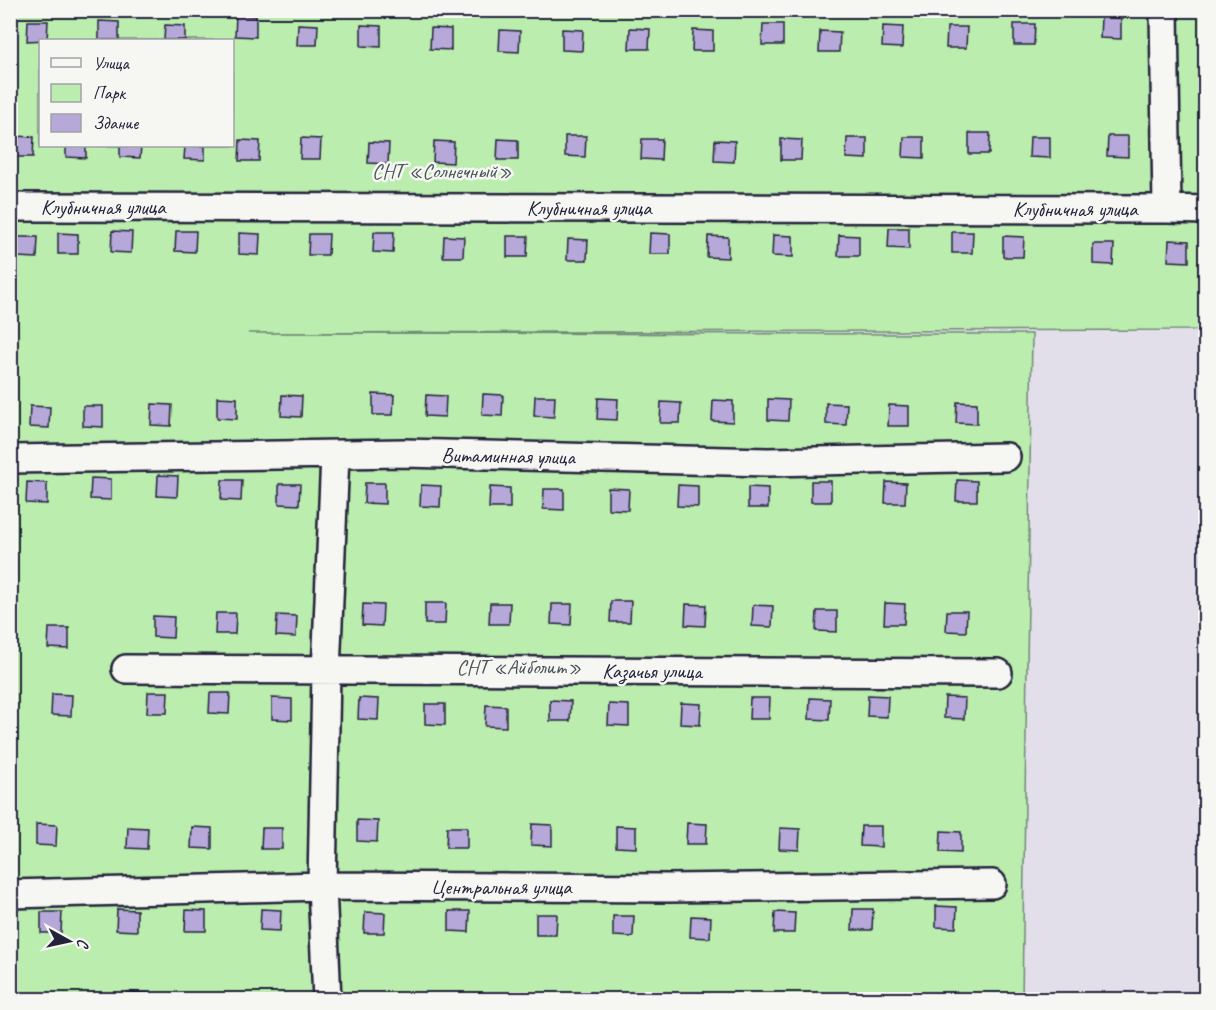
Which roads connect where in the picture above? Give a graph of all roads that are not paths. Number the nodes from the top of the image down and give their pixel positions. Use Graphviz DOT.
graph roads {
  1 [pos="1164,10"];
  2 [pos="10,207"];
  3 [pos="1167,209"];
  4 [pos="1206,210"];
  5 [pos="335,455"];
  6 [pos="1006,457"];
  7 [pos="10,459"];
  8 [pos="126,669"];
  9 [pos="326,672"];
  10 [pos="998,673"];
  11 [pos="992,884"];
  12 [pos="322,886"];
  13 [pos="10,894"];
  14 [pos="327,999"];
  1 -- 3 [label="street"];
  2 -- 3 [label="street, Клубничная улица"];
  3 -- 4 [label="street, Клубничная улица"];
  5 -- 6 [label="street, Витаминная улица"];
  5 -- 7 [label="street, Витаминная улица"];
  5 -- 9 [label="street"];
  8 -- 9 [label="street, Казачья улица"];
  9 -- 10 [label="street, Казачья улица"];
  9 -- 12 [label="street"];
  11 -- 12 [label="street, Центральная улица"];
  12 -- 13 [label="street, Центральная улица"];
  12 -- 14 [label="street"];
}
